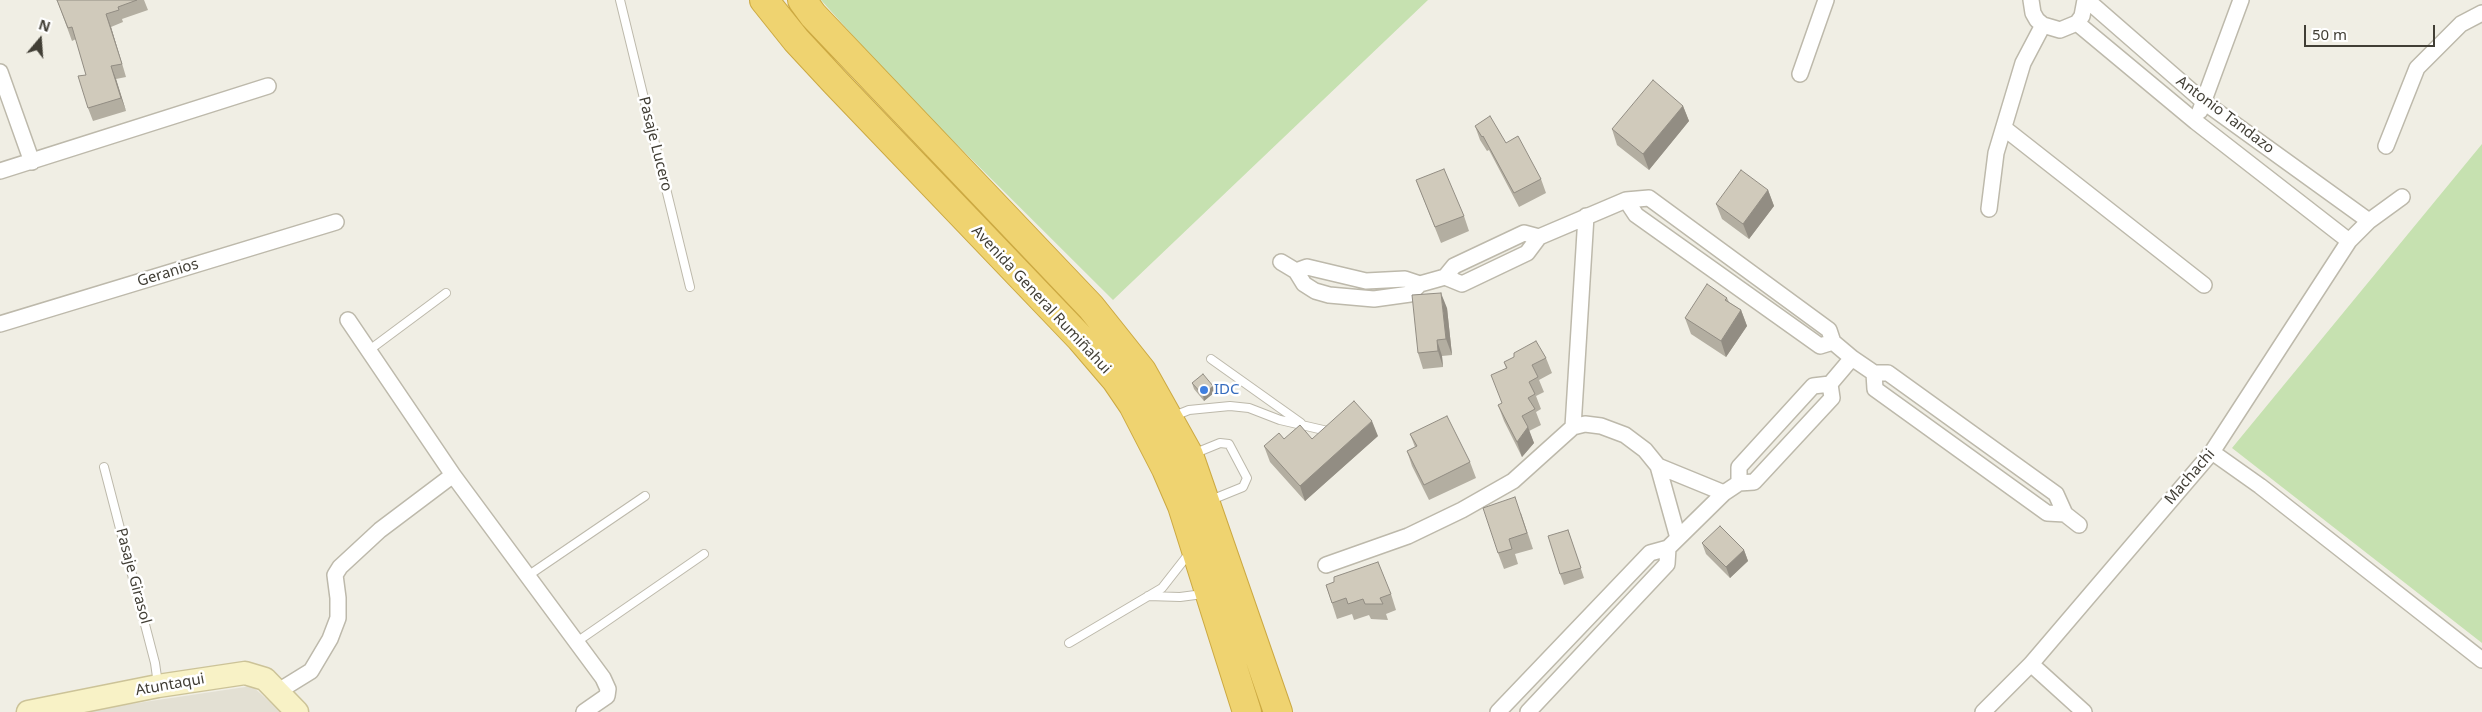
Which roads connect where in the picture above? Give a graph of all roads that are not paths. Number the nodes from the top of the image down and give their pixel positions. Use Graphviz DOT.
graph roads {
  1 [pos="620,0"];
  2 [pos="764,0"];
  3 [pos="802,0"];
  4 [pos="1826,0"];
  5 [pos="2031,0"];
  6 [pos="2086,0"];
  7 [pos="2241,0"];
  8 [pos="2482,13"];
  9 [pos="2077,23"];
  10 [pos="2043,25"];
  11 [pos="0,72"];
  12 [pos="1800,74"];
  13 [pos="268,86"];
  14 [pos="2204,102"];
  15 [pos="2196,122"];
  16 [pos="2004,128"];
  17 [pos="2386,146"];
  18 [pos="32,162"];
  19 [pos="0,172"];
  20 [pos="2324,188"];
  21 [pos="2402,197"];
  22 [pos="1626,200"];
  23 [pos="1989,209"];
  24 [pos="2310,211"];
  25 [pos="1586,216"];
  26 [pos="2369,221"];
  27 [pos="336,222"];
  28 [pos="2349,241"];
  29 [pos="1281,262"];
  30 [pos="2204,285"];
  31 [pos="690,287"];
  32 [pos="446,293"];
  33 [pos="348,320"];
  34 [pos="0,324"];
  35 [pos="1833,342"];
  36 [pos="368,351"];
  37 [pos="1852,358"];
  38 [pos="1211,359"];
  39 [pos="1830,384"];
  40 [pos="1169,417"];
  41 [pos="1305,426"];
  42 [pos="1574,427"];
  43 [pos="1334,432"];
  44 [pos="2212,452"];
  45 [pos="1189,455"];
  46 [pos="1658,466"];
  47 [pos="104,468"];
  48 [pos="454,475"];
  49 [pos="1738,484"];
  50 [pos="1724,493"];
  51 [pos="645,496"];
  52 [pos="1206,502"];
  53 [pos="2080,525"];
  54 [pos="1673,543"];
  55 [pos="1195,546"];
  56 [pos="704,554"];
  57 [pos="1326,566"];
  58 [pos="529,574"];
  59 [pos="1210,593"];
  60 [pos="1148,596"];
  61 [pos="578,642"];
  62 [pos="1070,644"];
  63 [pos="2482,660"];
  64 [pos="2031,664"];
  65 [pos="158,686"];
  66 [pos="277,692"];
  67 [pos="28,712"];
  68 [pos="298,712"];
  69 [pos="584,712"];
  70 [pos="1247,712"];
  71 [pos="1278,712"];
  72 [pos="1498,712"];
  73 [pos="1528,712"];
  74 [pos="1983,712"];
  75 [pos="2084,712"];
  1 -- 31 [label="lane, Pasaje Lucero"];
  2 -- 55 [label="highway, Avenida General Rumiñahui"];
  3 -- 40 [label="highway, Avenida General Rumiñahui"];
  4 -- 12 [label="street"];
  5 -- 10 [label="street"];
  6 -- 9 [label="street, Antonio Tandazo"];
  6 -- 14 [label="street, Antonio Tandazo"];
  7 -- 14 [label="street"];
  8 -- 17 [label="street"];
  9 -- 10 [label="street"];
  9 -- 15 [label="street, Antonio Tandazo"];
  10 -- 16 [label="street"];
  11 -- 18 [label="street"];
  13 -- 18 [label="street"];
  14 -- 15 [label="street"];
  14 -- 20 [label="street, Antonio Tandazo"];
  15 -- 24 [label="street, Antonio Tandazo"];
  16 -- 23 [label="street"];
  16 -- 30 [label="street"];
  18 -- 19 [label="street"];
  20 -- 24 [label="street"];
  20 -- 26 [label="street, Antonio Tandazo"];
  21 -- 26 [label="street, Machachi"];
  22 -- 25 [label="street"];
  22 -- 35 [label="street"];
  22 -- 35 [label="street"];
  24 -- 28 [label="street, Antonio Tandazo"];
  25 -- 29 [label="street"];
  25 -- 42 [label="street"];
  26 -- 28 [label="street, Machachi"];
  27 -- 34 [label="street, Geranios"];
  28 -- 44 [label="street, Machachi"];
  32 -- 36 [label="lane"];
  33 -- 36 [label="street"];
  35 -- 37 [label="street"];
  36 -- 48 [label="street"];
  37 -- 39 [label="street"];
  37 -- 53 [label="street"];
  38 -- 41 [label="lane"];
  39 -- 49 [label="street"];
  39 -- 49 [label="street"];
  40 -- 41 [label="lane"];
  40 -- 45 [label="highway, Avenida General Rumiñahui"];
  41 -- 43 [label="lane"];
  42 -- 46 [label="street"];
  42 -- 57 [label="street"];
  44 -- 63 [label="street"];
  44 -- 64 [label="street, Machachi"];
  45 -- 52 [label="highway, Avenida General Rumiñahui"];
  45 -- 52 [label="lane"];
  46 -- 50 [label="street"];
  46 -- 54 [label="street"];
  47 -- 65 [label="lane, Pasaje Girasol"];
  48 -- 58 [label="street"];
  48 -- 66 [label="street"];
  49 -- 50 [label="street"];
  50 -- 54 [label="street"];
  51 -- 58 [label="lane"];
  52 -- 71 [label="highway, Avenida General Rumiñahui"];
  54 -- 72 [label="street"];
  54 -- 73 [label="street"];
  55 -- 59 [label="highway, Avenida General Rumiñahui"];
  55 -- 60 [label="lane"];
  56 -- 61 [label="lane"];
  58 -- 61 [label="street"];
  59 -- 60 [label="lane"];
  59 -- 70 [label="highway, Avenida General Rumiñahui"];
  60 -- 62 [label="lane"];
  61 -- 69 [label="street"];
  64 -- 74 [label="street, Machachi"];
  64 -- 75 [label="street"];
  65 -- 66 [label="street, Atuntaqui"];
  65 -- 67 [label="street, Atuntaqui"];
  66 -- 68 [label="street, Atuntaqui"];
}
